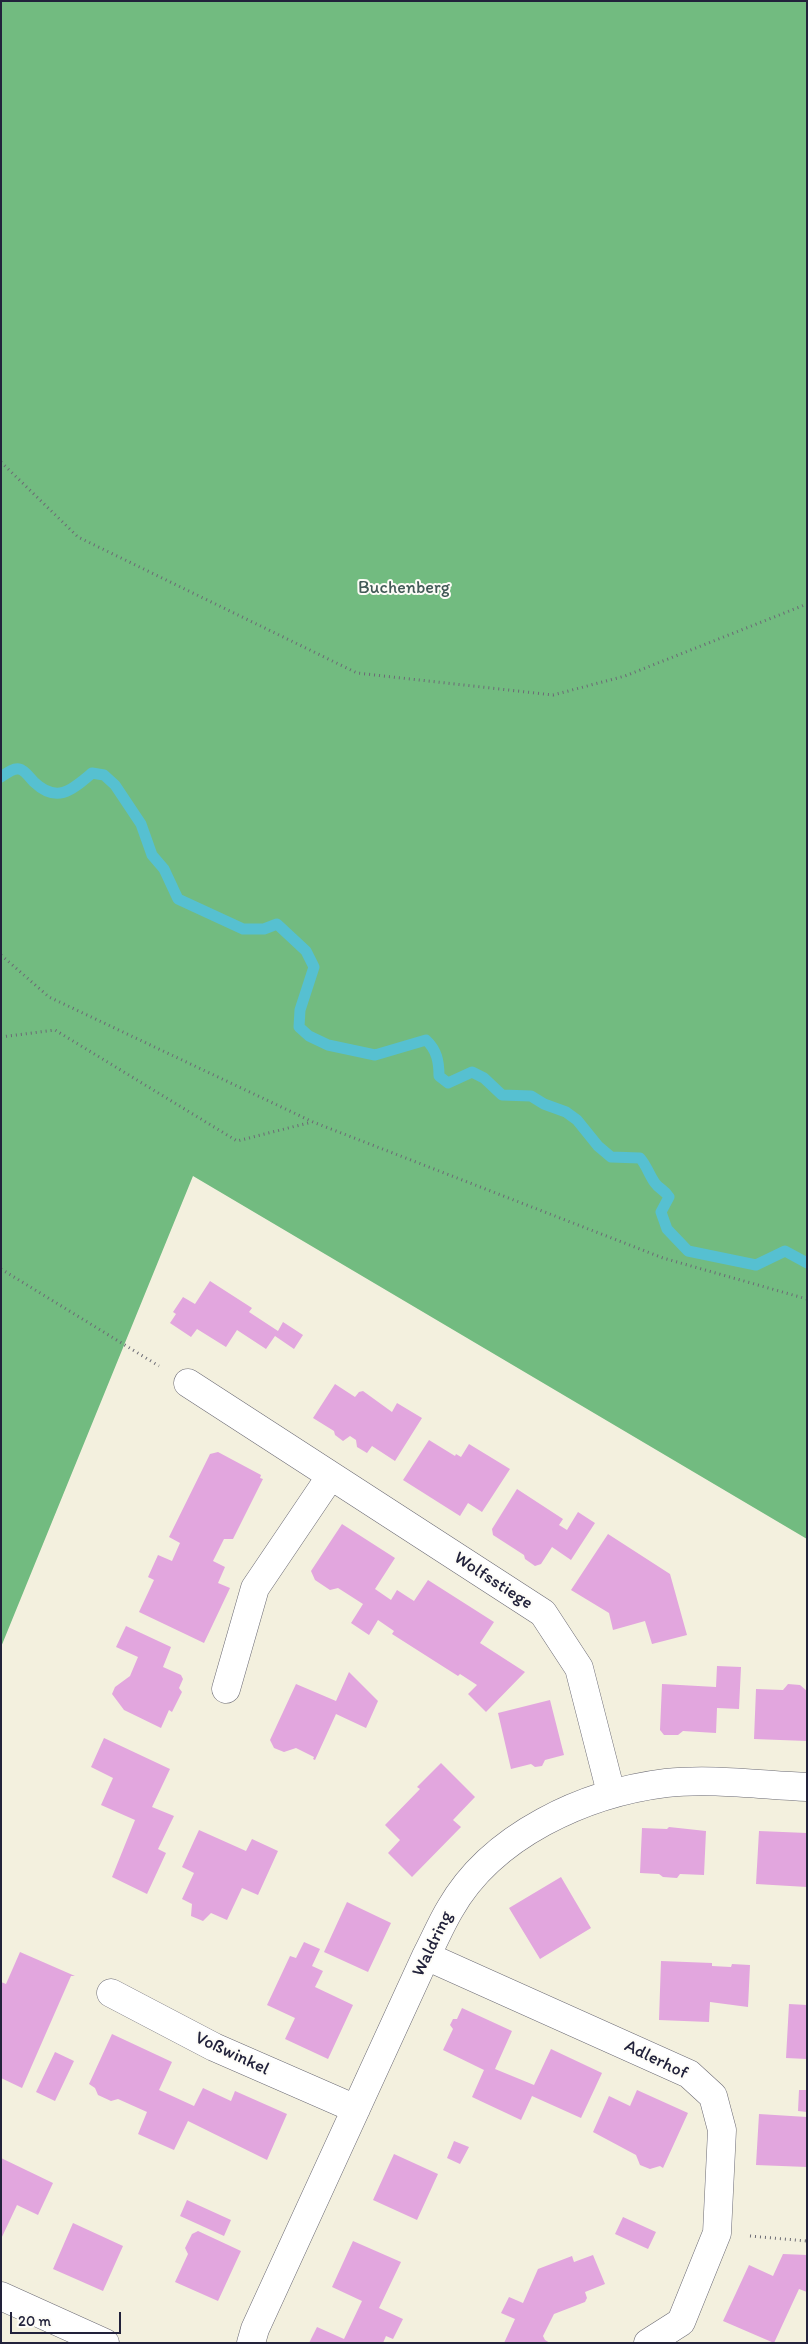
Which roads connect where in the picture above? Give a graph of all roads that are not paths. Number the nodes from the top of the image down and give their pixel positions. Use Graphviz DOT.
graph roads {
  1 [pos="188,1383"];
  2 [pos="330,1477"];
  3 [pos="226,1689"];
  4 [pos="807,1786"];
  5 [pos="611,1793"];
  6 [pos="426,1956"];
  7 [pos="111,1993"];
  8 [pos="356,2109"];
  9 [pos="1,2296"];
  10 [pos="105,2343"];
  11 [pos="251,2343"];
  12 [pos="648,2343"];
  1 -- 2 [label="street, Wolfsstiege"];
  2 -- 3 [label="street"];
  2 -- 5 [label="street, Wolfsstiege"];
  4 -- 5 [label="street, Waldring"];
  5 -- 6 [label="street, Waldring"];
  6 -- 8 [label="street, Waldring"];
  6 -- 12 [label="street, Adlerhof"];
  7 -- 8 [label="street, Voßwinkel"];
  8 -- 11 [label="street, Waldring"];
  9 -- 10 [label="street"];
}
